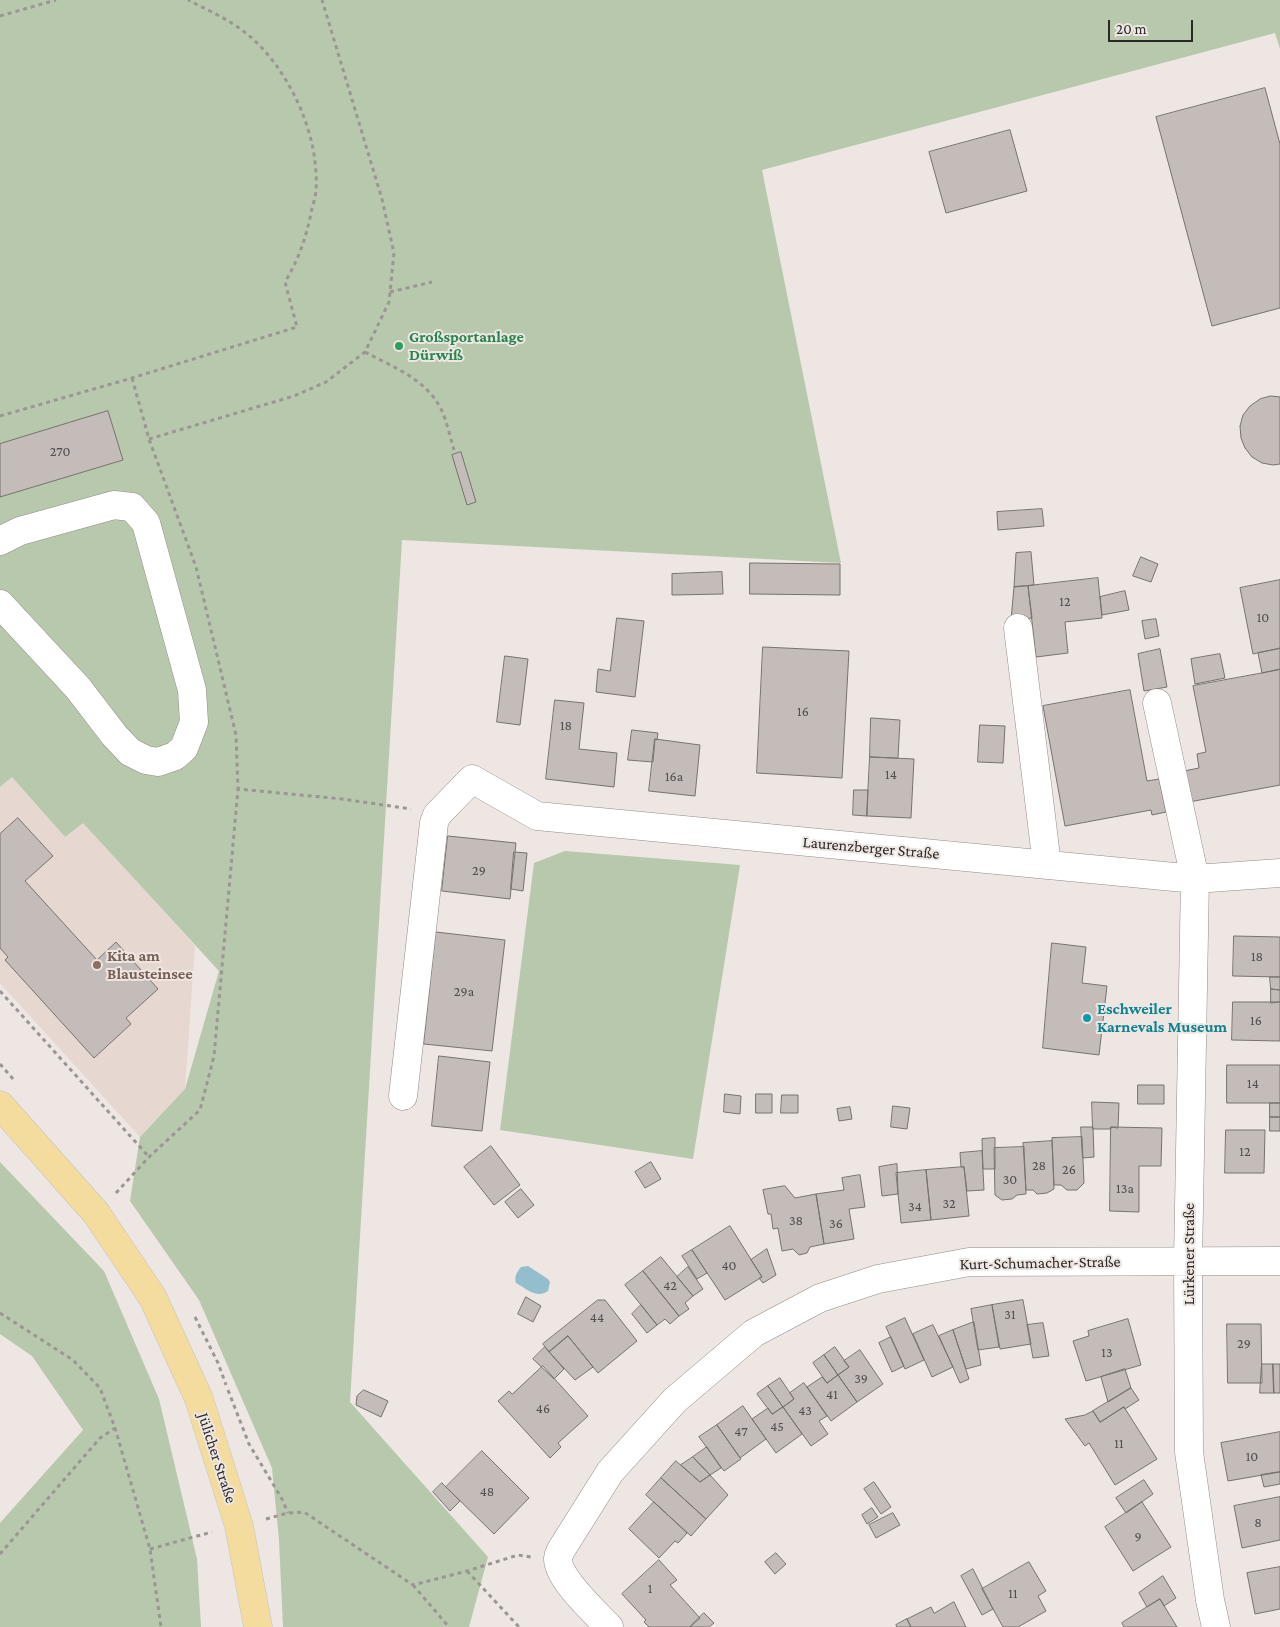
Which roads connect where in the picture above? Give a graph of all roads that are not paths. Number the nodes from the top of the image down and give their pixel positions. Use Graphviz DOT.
graph roads {
  1 [pos="0,540"];
  2 [pos="0,604"];
  3 [pos="1018,628"];
  4 [pos="1157,703"];
  5 [pos="1047,865"];
  6 [pos="1280,872"];
  7 [pos="1195,880"];
  8 [pos="403,1096"];
  9 [pos="0,1105"];
  10 [pos="1188,1261"];
  11 [pos="1280,1261"];
  12 [pos="258,1627"];
  13 [pos="608,1627"];
  14 [pos="1216,1627"];
  1 -- 2 [label="street"];
  3 -- 5 [label="street"];
  4 -- 7 [label="street, Lürkener Straße"];
  5 -- 7 [label="street, Laurenzberger Straße"];
  5 -- 8 [label="street, Laurenzberger Straße"];
  6 -- 7 [label="street, Laurenzberger Straße"];
  7 -- 10 [label="street, Lürkener Straße"];
  9 -- 12 [label="main road, Jülicher Straße"];
  10 -- 11 [label="street, Kurt-Schumacher-Straße"];
  10 -- 13 [label="street, Kurt-Schumacher-Straße"];
  10 -- 14 [label="street, Lürkener Straße"];
}
